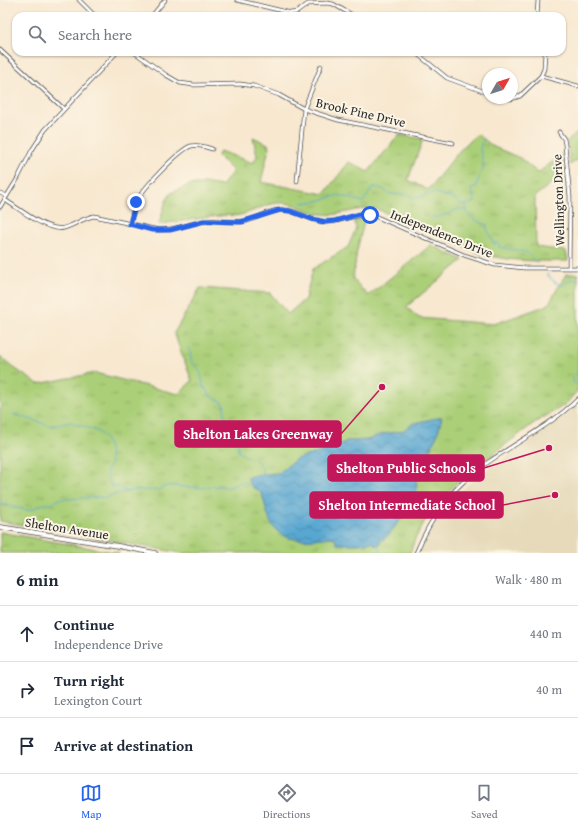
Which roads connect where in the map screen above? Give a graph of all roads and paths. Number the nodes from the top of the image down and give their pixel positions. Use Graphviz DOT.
graph roads {
  1 [pos="79,0"];
  2 [pos="165,0"];
  3 [pos="237,0"];
  4 [pos="538,0"];
  5 [pos="91,12"];
  6 [pos="155,12"];
  7 [pos="287,12"];
  8 [pos="296,12"];
  9 [pos="347,12"];
  10 [pos="537,12"];
  11 [pos="0,50"];
  12 [pos="114,56"];
  13 [pos="140,56"];
  14 [pos="420,56"];
  15 [pos="545,56"];
  16 [pos="321,66"];
  17 [pos="541,76"];
  18 [pos="578,86"];
  19 [pos="482,91"];
  20 [pos="518,97"];
  21 [pos="64,109"];
  22 [pos="304,109"];
  23 [pos="558,132"];
  24 [pos="453,143"];
  25 [pos="212,149"];
  26 [pos="297,181"];
  27 [pos="0,192"];
  28 [pos="6,198"];
  29 [pos="0,206"];
  30 [pos="130,224"];
  31 [pos="570,268"];
  32 [pos="578,268"];
  33 [pos="578,399"];
  34 [pos="0,528"];
  35 [pos="155,553"];
  36 [pos="416,553"];
  1 -- 5 [label="street"];
  2 -- 6 [label="street"];
  3 -- 7 [label="street"];
  4 -- 10 [label="street"];
  8 -- 9 [label="street"];
  11 -- 21 [label="street"];
  12 -- 21 [label="street"];
  13 -- 22 [label="street, Brook Pine Drive"];
  14 -- 19 [label="street"];
  15 -- 17 [label="street"];
  16 -- 22 [label="street"];
  17 -- 18 [label="street"];
  17 -- 20 [label="street"];
  21 -- 28 [label="street"];
  22 -- 24 [label="street, Brook Pine Drive"];
  22 -- 26 [label="street"];
  23 -- 31 [label="street, Wellington Drive"];
  25 -- 30 [label="street"];
  27 -- 28 [label="street, Independence Drive"];
  28 -- 29 [label="street"];
  28 -- 30 [label="street, Independence Drive"];
  30 -- 31 [label="street, Independence Drive"];
  31 -- 32 [label="street, Independence Drive"];
  33 -- 36 [label="street"];
  34 -- 35 [label="main road, Shelton Avenue"];
}
